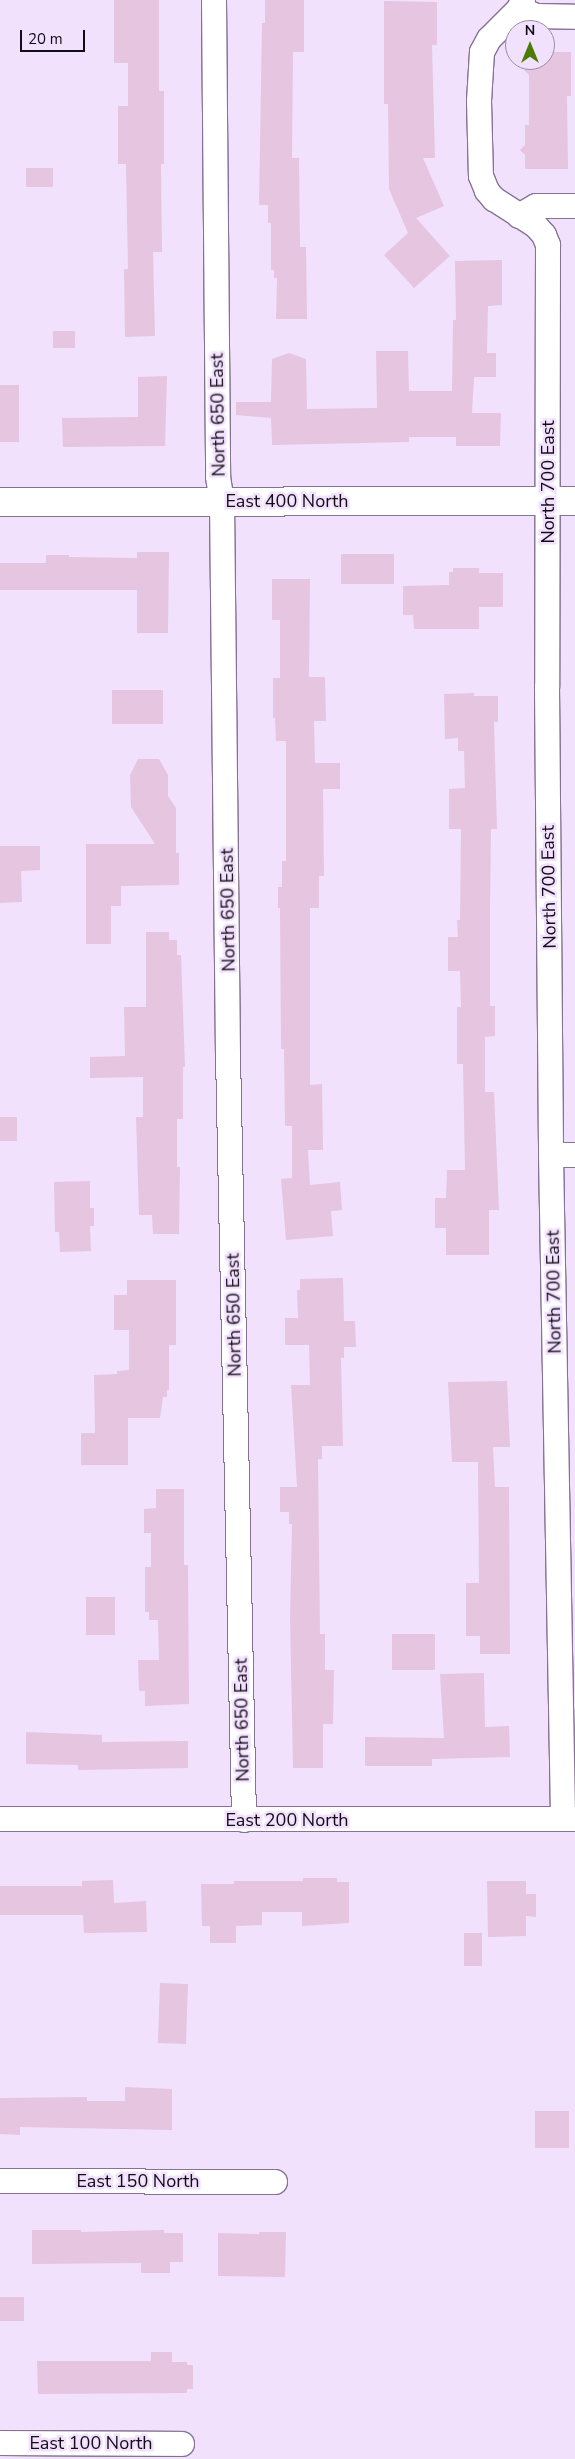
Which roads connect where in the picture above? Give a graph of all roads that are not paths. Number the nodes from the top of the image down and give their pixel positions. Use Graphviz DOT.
graph roads {
  1 [pos="214,0"];
  2 [pos="521,4"];
  3 [pos="575,16"];
  4 [pos="575,206"];
  5 [pos="519,216"];
  6 [pos="575,500"];
  7 [pos="222,501"];
  8 [pos="547,501"];
  9 [pos="0,502"];
  10 [pos="552,1155"];
  11 [pos="575,1155"];
  12 [pos="0,1819"];
  13 [pos="569,1819"];
  14 [pos="244,1820"];
  15 [pos="0,2181"];
  16 [pos="275,2182"];
  17 [pos="0,2443"];
  18 [pos="182,2444"];
  1 -- 7 [label="street, North 650 East"];
  2 -- 3 [label="street"];
  2 -- 5 [label="street, North 700 East"];
  4 -- 5 [label="street"];
  5 -- 8 [label="street, North 700 East"];
  6 -- 8 [label="main road, East 400 North"];
  7 -- 8 [label="main road, East 400 North"];
  7 -- 9 [label="main road, East 400 North"];
  7 -- 14 [label="street, North 650 East"];
  8 -- 10 [label="street, North 700 East"];
  10 -- 11 [label="street"];
  10 -- 13 [label="street, North 700 East"];
  12 -- 14 [label="street, East 200 North"];
  13 -- 14 [label="street, East 200 North"];
  15 -- 16 [label="street, East 150 North"];
  17 -- 18 [label="street, East 100 North"];
}
